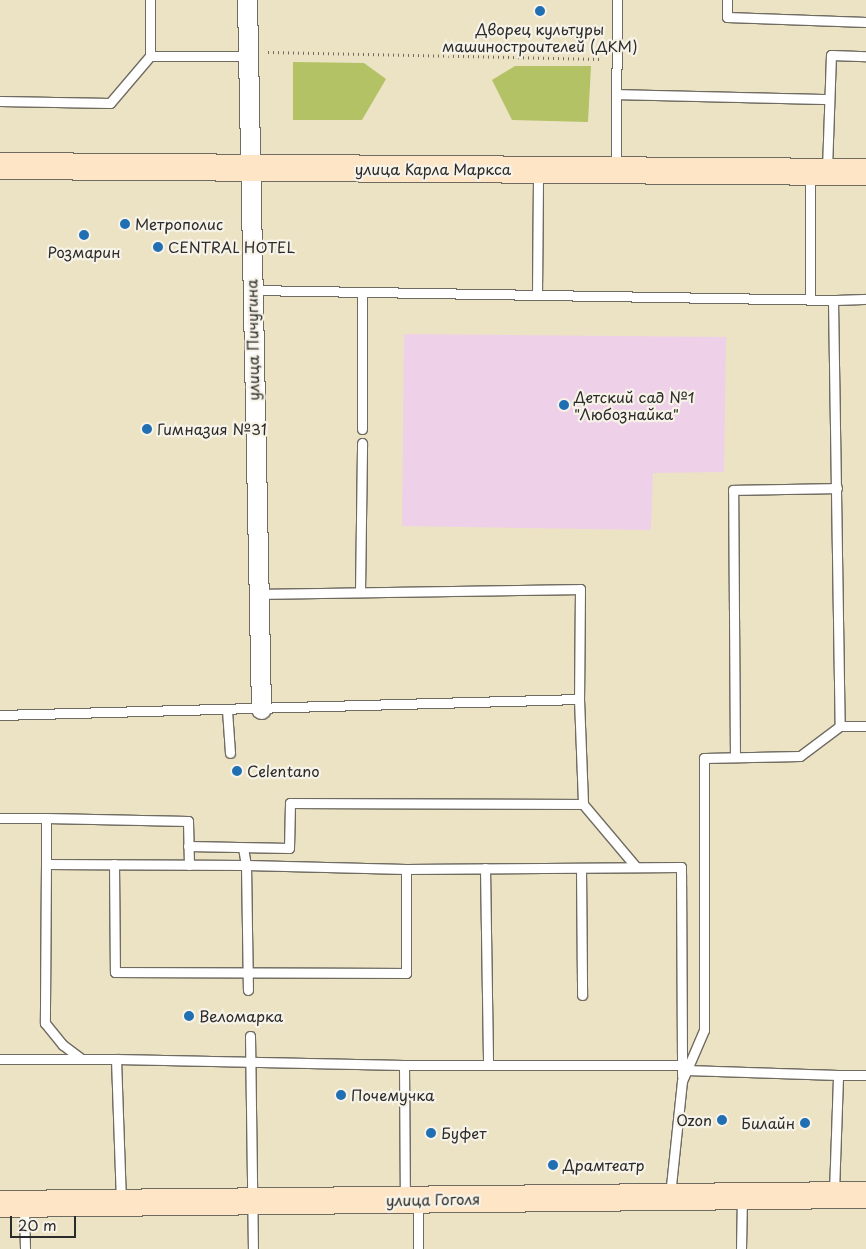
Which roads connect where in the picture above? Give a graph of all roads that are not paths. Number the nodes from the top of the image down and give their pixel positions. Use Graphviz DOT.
graph roads {
  1 [pos="150,0"];
  2 [pos="247,0"];
  3 [pos="617,0"];
  4 [pos="727,0"];
  5 [pos="866,22"];
  6 [pos="248,54"];
  7 [pos="150,56"];
  8 [pos="866,56"];
  9 [pos="617,94"];
  10 [pos="829,100"];
  11 [pos="0,101"];
  12 [pos="0,166"];
  13 [pos="249,168"];
  14 [pos="538,170"];
  15 [pos="616,171"];
  16 [pos="818,172"];
  17 [pos="866,172"];
  18 [pos="251,290"];
  19 [pos="362,292"];
  20 [pos="537,294"];
  21 [pos="810,298"];
  22 [pos="866,299"];
  23 [pos="833,300"];
  24 [pos="362,428"];
  25 [pos="362,443"];
  26 [pos="837,488"];
  27 [pos="360,592"];
  28 [pos="259,594"];
  29 [pos="579,699"];
  30 [pos="261,709"];
  31 [pos="227,710"];
  32 [pos="0,715"];
  33 [pos="840,726"];
  34 [pos="866,726"];
  35 [pos="230,753"];
  36 [pos="735,757"];
  37 [pos="583,804"];
  38 [pos="0,818"];
  39 [pos="46,818"];
  40 [pos="188,846"];
  41 [pos="242,848"];
  42 [pos="46,864"];
  43 [pos="114,864"];
  44 [pos="189,865"];
  45 [pos="246,865"];
  46 [pos="636,867"];
  47 [pos="485,868"];
  48 [pos="581,868"];
  49 [pos="406,869"];
  50 [pos="248,973"];
  51 [pos="248,990"];
  52 [pos="582,996"];
  53 [pos="250,1036"];
  54 [pos="80,1058"];
  55 [pos="0,1059"];
  56 [pos="116,1060"];
  57 [pos="250,1063"];
  58 [pos="404,1065"];
  59 [pos="488,1065"];
  60 [pos="684,1067"];
  61 [pos="866,1075"];
  62 [pos="838,1076"];
  63 [pos="834,1195"];
  64 [pos="866,1195"];
  65 [pos="742,1196"];
  66 [pos="670,1197"];
  67 [pos="412,1199"];
  68 [pos="254,1201"];
  69 [pos="121,1202"];
  70 [pos="12,1204"];
  71 [pos="25,1249"];
  72 [pos="252,1249"];
  73 [pos="418,1249"];
  74 [pos="741,1249"];
  1 -- 7 [label="lane"];
  2 -- 6 [label="street, улица Пичугина"];
  3 -- 9 [label="lane"];
  4 -- 5 [label="lane"];
  6 -- 7 [label="lane"];
  6 -- 13 [label="street, улица Пичугина"];
  7 -- 11 [label="lane"];
  8 -- 10 [label="lane"];
  9 -- 10 [label="lane"];
  9 -- 15 [label="lane"];
  10 -- 16 [label="lane"];
  12 -- 13 [label="main road, улица Карла Маркса"];
  13 -- 14 [label="main road, улица Карла Маркса"];
  13 -- 18 [label="street, улица Пичугина"];
  14 -- 15 [label="main road, улица Карла Маркса"];
  14 -- 20 [label="lane"];
  15 -- 16 [label="main road, улица Карла Маркса"];
  16 -- 17 [label="main road, улица Карла Маркса"];
  16 -- 21 [label="lane"];
  18 -- 19 [label="lane"];
  18 -- 28 [label="street, улица Пичугина"];
  19 -- 20 [label="lane"];
  19 -- 24 [label="lane"];
  20 -- 21 [label="lane"];
  21 -- 23 [label="lane"];
  22 -- 23 [label="lane"];
  23 -- 26 [label="lane"];
  25 -- 27 [label="lane"];
  26 -- 33 [label="lane"];
  26 -- 36 [label="lane"];
  27 -- 28 [label="lane"];
  27 -- 29 [label="lane"];
  28 -- 30 [label="street, улица Пичугина"];
  29 -- 30 [label="lane"];
  29 -- 37 [label="lane"];
  30 -- 31 [label="lane"];
  31 -- 32 [label="lane"];
  31 -- 35 [label="lane"];
  33 -- 34 [label="lane"];
  33 -- 36 [label="lane"];
  36 -- 60 [label="lane"];
  37 -- 41 [label="lane"];
  37 -- 46 [label="lane"];
  38 -- 39 [label="lane"];
  39 -- 40 [label="lane"];
  39 -- 42 [label="lane"];
  40 -- 41 [label="lane"];
  40 -- 44 [label="lane"];
  41 -- 45 [label="lane"];
  42 -- 43 [label="lane"];
  42 -- 54 [label="lane"];
  43 -- 44 [label="lane"];
  43 -- 50 [label="lane"];
  44 -- 45 [label="lane"];
  45 -- 49 [label="lane"];
  45 -- 50 [label="lane"];
  46 -- 48 [label="lane"];
  46 -- 60 [label="lane"];
  47 -- 48 [label="lane"];
  47 -- 49 [label="lane"];
  47 -- 59 [label="lane"];
  48 -- 52 [label="lane"];
  49 -- 50 [label="lane"];
  50 -- 51 [label="lane"];
  53 -- 57 [label="lane"];
  54 -- 55 [label="lane"];
  54 -- 56 [label="lane"];
  56 -- 57 [label="lane"];
  56 -- 69 [label="lane"];
  57 -- 58 [label="lane"];
  57 -- 68 [label="lane"];
  58 -- 59 [label="lane"];
  58 -- 67 [label="lane"];
  59 -- 60 [label="lane"];
  60 -- 62 [label="lane"];
  60 -- 66 [label="lane"];
  61 -- 62 [label="lane"];
  62 -- 63 [label="lane"];
  63 -- 64 [label="main road, улица Гоголя"];
  63 -- 65 [label="main road, улица Гоголя"];
  65 -- 66 [label="main road, улица Гоголя"];
  65 -- 74 [label="lane"];
  66 -- 67 [label="main road, улица Гоголя"];
  67 -- 68 [label="main road, улица Гоголя"];
  67 -- 73 [label="lane"];
  68 -- 69 [label="main road, улица Гоголя"];
  68 -- 72 [label="lane"];
  69 -- 70 [label="main road, улица Гоголя"];
  70 -- 71 [label="lane"];
}
